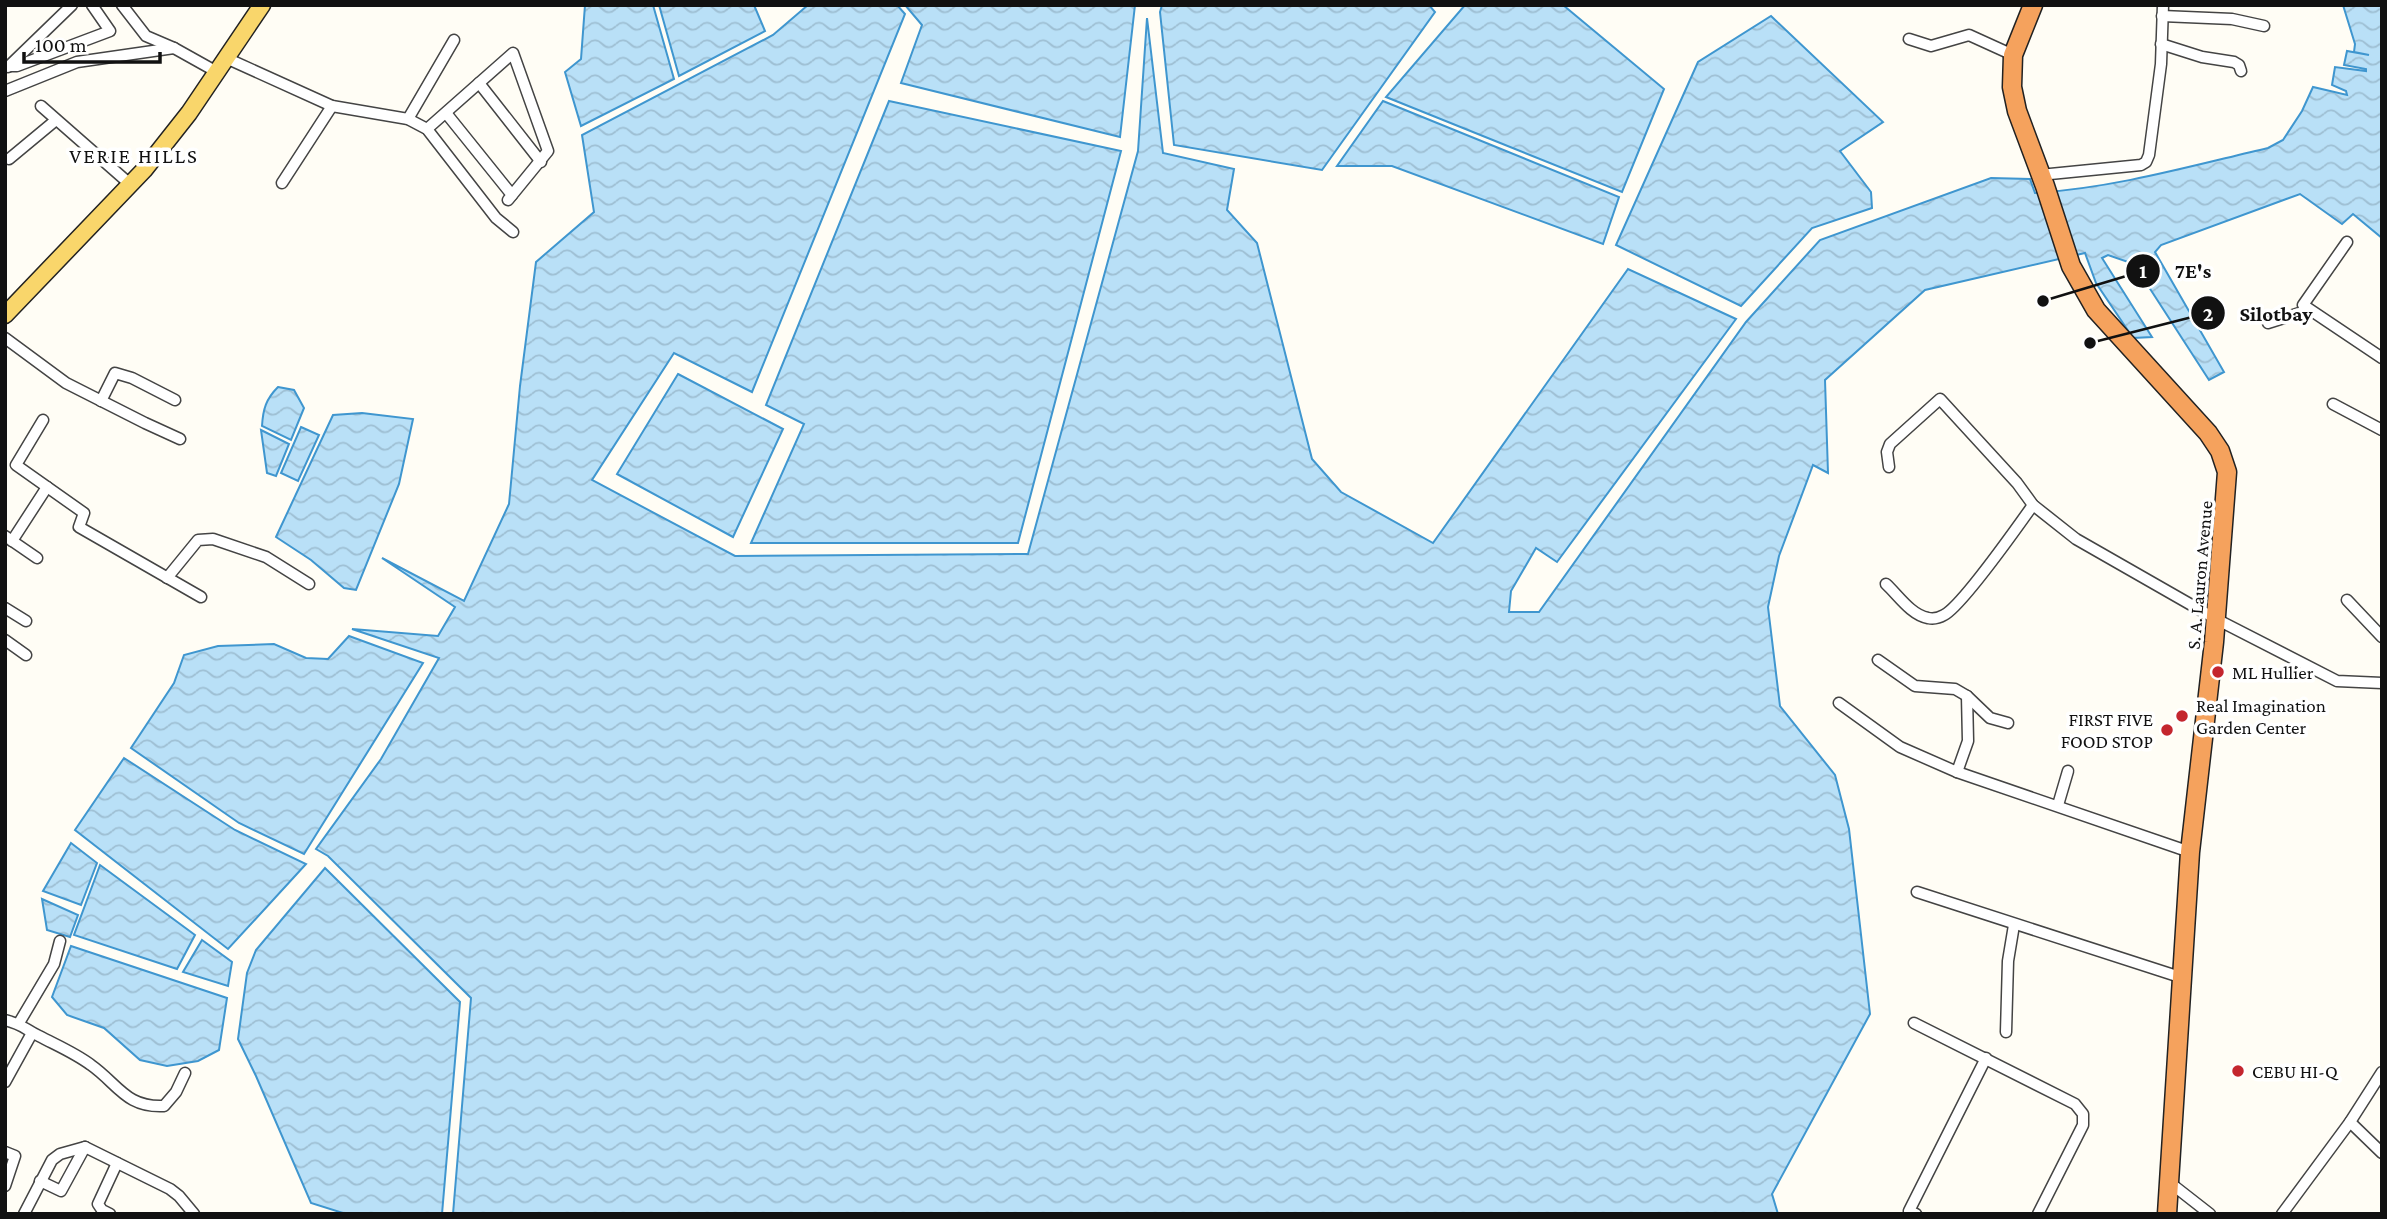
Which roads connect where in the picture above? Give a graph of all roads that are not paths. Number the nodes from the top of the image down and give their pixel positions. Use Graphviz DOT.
graph roads {
  1 [pos="72,5"];
  2 [pos="92,5"];
  3 [pos="122,5"];
  4 [pos="262,5"];
  5 [pos="2033,5"];
  6 [pos="2163,10"];
  7 [pos="2264,26"];
  8 [pos="1909,39"];
  9 [pos="454,40"];
  10 [pos="2161,44"];
  11 [pos="174,48"];
  12 [pos="2013,55"];
  13 [pos="226,58"];
  14 [pos="7,68"];
  15 [pos="2241,71"];
  16 [pos="216,72"];
  17 [pos="479,83"];
  18 [pos="5,91"];
  19 [pos="41,106"];
  20 [pos="332,106"];
  21 [pos="446,113"];
  22 [pos="408,119"];
  23 [pos="56,120"];
  24 [pos="427,129"];
  25 [pos="9,159"];
  26 [pos="541,162"];
  27 [pos="2043,180"];
  28 [pos="282,183"];
  29 [pos="131,185"];
  30 [pos="513,232"];
  31 [pos="2347,242"];
  32 [pos="2309,310"];
  33 [pos="5,315"];
  34 [pos="2268,323"];
  35 [pos="5,338"];
  36 [pos="2382,358"];
  37 [pos="175,400"];
  38 [pos="101,401"];
  39 [pos="2333,404"];
  40 [pos="43,421"];
  41 [pos="2382,430"];
  42 [pos="180,439"];
  43 [pos="1889,467"];
  44 [pos="47,487"];
  45 [pos="2033,505"];
  46 [pos="9,538"];
  47 [pos="37,558"];
  48 [pos="167,578"];
  49 [pos="309,584"];
  50 [pos="1886,584"];
  51 [pos="201,597"];
  52 [pos="2347,600"];
  53 [pos="5,608"];
  54 [pos="2216,619"];
  55 [pos="26,621"];
  56 [pos="2382,637"];
  57 [pos="5,640"];
  58 [pos="26,655"];
  59 [pos="1878,660"];
  60 [pos="2382,683"];
  61 [pos="1967,696"];
  62 [pos="1839,703"];
  63 [pos="2008,723"];
  64 [pos="2068,771"];
  65 [pos="1957,772"];
  66 [pos="2058,805"];
  67 [pos="2190,852"];
  68 [pos="1917,892"];
  69 [pos="2014,925"];
  70 [pos="60,941"];
  71 [pos="2183,978"];
  72 [pos="5,1020"];
  73 [pos="19,1023"];
  74 [pos="1914,1023"];
  75 [pos="2006,1032"];
  76 [pos="32,1033"];
  77 [pos="1986,1058"];
  78 [pos="2382,1072"];
  79 [pos="185,1073"];
  80 [pos="5,1082"];
  81 [pos="2350,1122"];
  82 [pos="85,1147"];
  83 [pos="5,1152"];
  84 [pos="2382,1153"];
  85 [pos="117,1163"];
  86 [pos="40,1181"];
  87 [pos="2169,1182"];
  88 [pos="5,1186"];
  89 [pos="24,1214"];
  90 [pos="110,1214"];
  91 [pos="194,1214"];
  92 [pos="1916,1214"];
  93 [pos="2038,1214"];
  94 [pos="2167,1214"];
  95 [pos="2210,1214"];
  96 [pos="2282,1214"];
  1 -- 14 [label="street"];
  2 -- 14 [label="street"];
  3 -- 11 [label="street"];
  4 -- 13 [label="main road"];
  5 -- 12 [label="highway, S. A. Lauron Avenue"];
  6 -- 7 [label="street"];
  6 -- 10 [label="street"];
  8 -- 12 [label="street"];
  9 -- 22 [label="street"];
  10 -- 15 [label="street"];
  10 -- 27 [label="street"];
  11 -- 16 [label="street"];
  11 -- 18 [label="street"];
  12 -- 27 [label="highway, S. A. Lauron Avenue"];
  13 -- 16 [label="main road"];
  13 -- 20 [label="street"];
  16 -- 29 [label="main road"];
  17 -- 21 [label="street"];
  17 -- 26 [label="street"];
  17 -- 26 [label="street"];
  19 -- 23 [label="street"];
  20 -- 22 [label="street"];
  20 -- 28 [label="street"];
  21 -- 24 [label="street"];
  21 -- 26 [label="street"];
  22 -- 24 [label="street"];
  23 -- 25 [label="street"];
  23 -- 29 [label="street"];
  24 -- 30 [label="street"];
  27 -- 54 [label="highway, S. A. Lauron Avenue"];
  29 -- 33 [label="main road"];
  31 -- 32 [label="street"];
  32 -- 34 [label="street"];
  32 -- 36 [label="street"];
  35 -- 38 [label="street"];
  37 -- 38 [label="street"];
  38 -- 42 [label="street"];
  39 -- 41 [label="street"];
  40 -- 44 [label="street"];
  43 -- 45 [label="street"];
  44 -- 46 [label="street"];
  44 -- 48 [label="street"];
  45 -- 50 [label="street"];
  45 -- 54 [label="street"];
  46 -- 47 [label="street"];
  48 -- 49 [label="street"];
  48 -- 51 [label="street"];
  52 -- 56 [label="street"];
  53 -- 55 [label="street"];
  54 -- 60 [label="street"];
  54 -- 67 [label="highway, S. A. Lauron Avenue"];
  57 -- 58 [label="street"];
  59 -- 61 [label="street"];
  61 -- 63 [label="street"];
  61 -- 65 [label="street"];
  62 -- 65 [label="street"];
  64 -- 66 [label="street"];
  65 -- 66 [label="street"];
  66 -- 67 [label="street"];
  67 -- 71 [label="highway, S. A. Lauron Avenue"];
  68 -- 69 [label="street"];
  69 -- 71 [label="street"];
  69 -- 75 [label="street"];
  70 -- 73 [label="street"];
  71 -- 87 [label="highway, S. A. Lauron Avenue"];
  72 -- 73 [label="street"];
  73 -- 76 [label="street"];
  74 -- 77 [label="street"];
  76 -- 79 [label="street"];
  76 -- 80 [label="street"];
  77 -- 92 [label="street"];
  77 -- 93 [label="street"];
  78 -- 81 [label="street"];
  81 -- 84 [label="street"];
  81 -- 96 [label="street"];
  82 -- 85 [label="street"];
  82 -- 86 [label="street"];
  82 -- 86 [label="street"];
  83 -- 88 [label="street"];
  85 -- 90 [label="street"];
  85 -- 91 [label="street"];
  86 -- 89 [label="street"];
  87 -- 94 [label="highway, S. A. Lauron Avenue"];
  87 -- 95 [label="street"];
}
